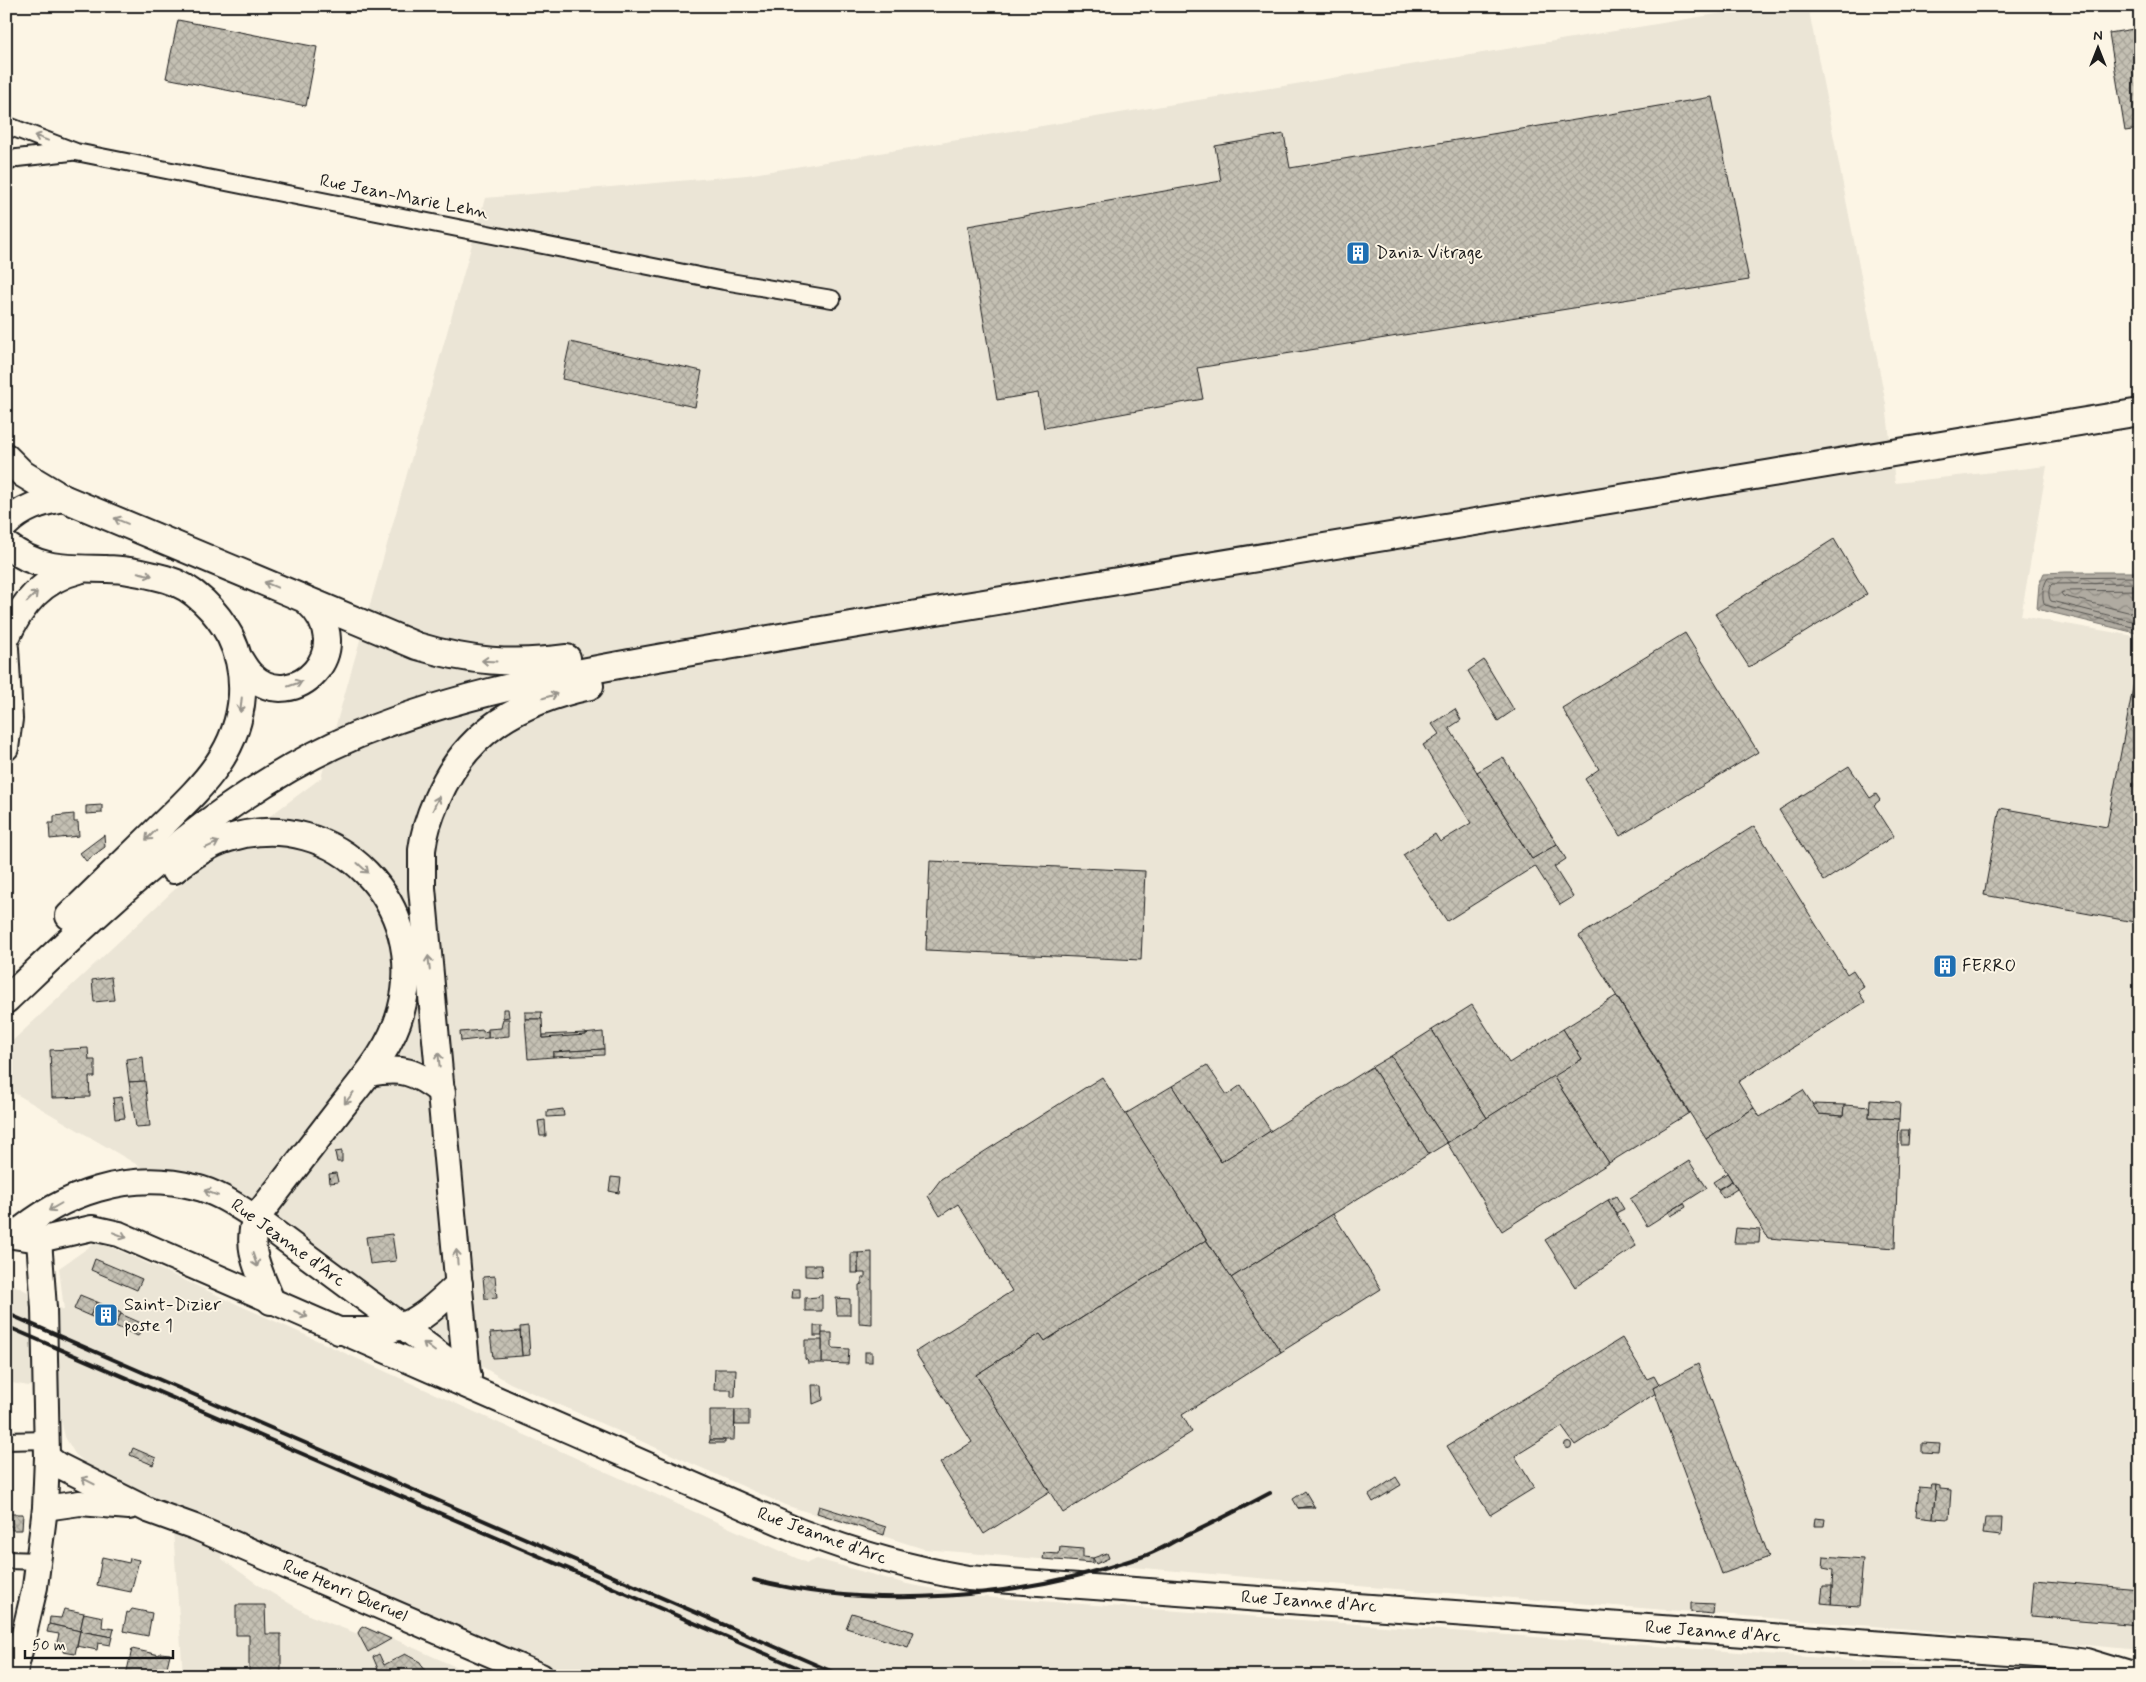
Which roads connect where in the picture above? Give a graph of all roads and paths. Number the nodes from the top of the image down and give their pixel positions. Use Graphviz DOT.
graph roads {
  1 [pos="6,125"];
  2 [pos="76,152"];
  3 [pos="6,163"];
  4 [pos="832,299"];
  5 [pos="2140,412"];
  6 [pos="6,456"];
  7 [pos="63,498"];
  8 [pos="6,524"];
  9 [pos="6,545"];
  10 [pos="79,570"];
  11 [pos="307,600"];
  12 [pos="945,609"];
  13 [pos="833,627"];
  14 [pos="6,638"];
  15 [pos="6,648"];
  16 [pos="240,660"];
  17 [pos="6,748"];
  18 [pos="6,986"];
  19 [pos="6,1001"];
  20 [pos="369,1073"];
  21 [pos="442,1092"];
  22 [pos="256,1218"];
  23 [pos="9,1236"];
  24 [pos="39,1240"];
  25 [pos="459,1284"];
  26 [pos="271,1301"];
  27 [pos="403,1327"];
  28 [pos="339,1331"];
  29 [pos="467,1375"];
  30 [pos="512,1405"];
  31 [pos="6,1441"];
  32 [pos="47,1448"];
  33 [pos="45,1508"];
  34 [pos="148,1510"];
  35 [pos="6,1560"];
  36 [pos="40,1561"];
  37 [pos="14,1676"];
  38 [pos="542,1676"];
  39 [pos="2136,1676"];
  2 -- 1 [label="street, Rue Jean-Marie Lehn, one-way"];
  2 -- 3 [label="street, Rue Jean-Marie Lehn"];
  2 -- 4 [label="street, Rue Jean-Marie Lehn"];
  5 -- 12 [label="main road"];
  6 -- 7 [label="main road"];
  7 -- 8 [label="main road"];
  11 -- 7 [label="main road, one-way"];
  9 -- 10 [label="main road"];
  14 -- 10 [label="main road, one-way"];
  10 -- 16 [label="main road, one-way"];
  13 -- 11 [label="main road, one-way"];
  16 -- 11 [label="main road, one-way"];
  12 -- 13 [label="main road"];
  21 -- 12 [label="main road, one-way"];
  13 -- 19 [label="main road"];
  15 -- 17 [label="main road"];
  16 -- 18 [label="main road, one-way"];
  19 -- 20 [label="main road, one-way"];
  20 -- 21 [label="main road"];
  20 -- 22 [label="main road, one-way"];
  25 -- 21 [label="main road, one-way"];
  22 -- 23 [label="main road, Rue Jeanne d'Arc, one-way"];
  22 -- 26 [label="main road, one-way"];
  22 -- 27 [label="main road, Rue Jeanne d'Arc"];
  23 -- 24 [label="main road"];
  24 -- 26 [label="main road, Rue Jeanne d'Arc, one-way"];
  24 -- 32 [label="main road"];
  25 -- 27 [label="main road"];
  25 -- 29 [label="main road"];
  26 -- 28 [label="main road, Rue Jeanne d'Arc, one-way"];
  27 -- 28 [label="main road"];
  29 -- 27 [label="main road, Rue Jeanne d'Arc, one-way"];
  28 -- 30 [label="main road, Rue Jeanne d'Arc"];
  29 -- 30 [label="main road, Rue Jeanne d'Arc"];
  30 -- 39 [label="main road, Rue Jeanne d'Arc"];
  31 -- 32 [label="street"];
  32 -- 33 [label="main road"];
  34 -- 32 [label="main road, Rue Henri Queruel, one-way"];
  33 -- 34 [label="main road, Rue Henri Queruel"];
  33 -- 36 [label="main road"];
  34 -- 38 [label="main road, Rue Henri Queruel"];
  35 -- 36 [label="street"];
  36 -- 37 [label="main road"];
}
